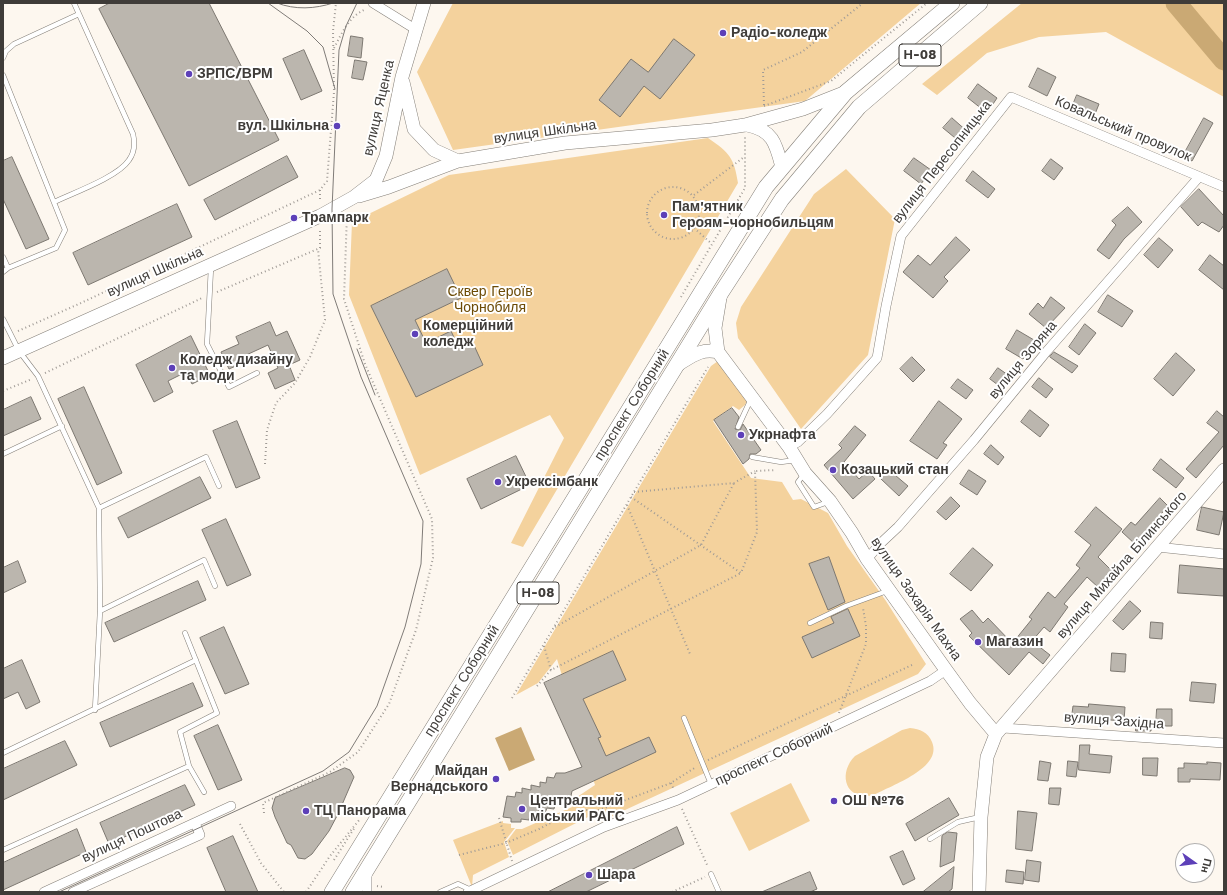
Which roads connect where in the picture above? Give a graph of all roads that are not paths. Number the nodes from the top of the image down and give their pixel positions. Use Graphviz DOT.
graph roads {
  1 [pos="74,3"];
  2 [pos="424,3"];
  3 [pos="952,3"];
  4 [pos="980,3"];
  5 [pos="375,4"];
  6 [pos="79,14"];
  7 [pos="415,29"];
  8 [pos="3,58"];
  9 [pos="3,75"];
  10 [pos="402,77"];
  11 [pos="846,92"];
  12 [pos="1011,97"];
  13 [pos="745,125"];
  14 [pos="458,161"];
  15 [pos="782,167"];
  16 [pos="1199,177"];
  17 [pos="1224,187"];
  18 [pos="351,199"];
  19 [pos="54,202"];
  20 [pos="320,216"];
  21 [pos="3,257"];
  22 [pos="211,264"];
  23 [pos="8,268"];
  24 [pos="3,272"];
  25 [pos="721,293"];
  26 [pos="3,319"];
  27 [pos="5,326"];
  28 [pos="19,351"];
  29 [pos="718,352"];
  30 [pos="3,358"];
  31 [pos="679,364"];
  32 [pos="257,373"];
  33 [pos="752,398"];
  34 [pos="62,426"];
  35 [pos="738,427"];
  36 [pos="789,447"];
  37 [pos="3,454"];
  38 [pos="752,457"];
  39 [pos="797,460"];
  40 [pos="1224,470"];
  41 [pos="218,486"];
  42 [pos="99,508"];
  43 [pos="1157,547"];
  44 [pos="1224,554"];
  45 [pos="867,559"];
  46 [pos="215,586"];
  47 [pos="890,589"];
  48 [pos="100,611"];
  49 [pos="810,622"];
  50 [pos="185,633"];
  51 [pos="196,660"];
  52 [pos="946,670"];
  53 [pos="95,710"];
  54 [pos="684,718"];
  55 [pos="999,731"];
  56 [pos="1224,743"];
  57 [pos="3,753"];
  58 [pos="189,766"];
  59 [pos="711,784"];
  60 [pos="204,792"];
  61 [pos="232,806"];
  62 [pos="981,817"];
  63 [pos="195,823"];
  64 [pos="930,839"];
  65 [pos="3,850"];
  66 [pos="367,870"];
  67 [pos="711,874"];
  68 [pos="470,891"];
  69 [pos="44,892"];
  70 [pos="73,892"];
  71 [pos="332,892"];
  72 [pos="353,892"];
  73 [pos="367,892"];
  74 [pos="440,892"];
  75 [pos="719,892"];
  76 [pos="979,892"];
  1 -- 6 [label="lane"];
  2 -- 7 [label="street, вулиця Яценка"];
  3 -- 11 [label="main road, Н-08"];
  4 -- 25 [label="main road, проспект Соборний / Н-08"];
  5 -- 7 [label="street"];
  6 -- 8 [label="lane"];
  6 -- 19 [label="lane"];
  7 -- 10 [label="street, вулиця Яценка"];
  9 -- 19 [label="lane"];
  10 -- 14 [label="street"];
  10 -- 18 [label="street, вулиця Яценка"];
  11 -- 13 [label="street, вулиця Шкільна"];
  11 -- 15 [label="main road, проспект Соборний / Н-08"];
  12 -- 16 [label="street, Ковальський провулок"];
  12 -- 36 [label="street, вулиця Пересопницька"];
  13 -- 14 [label="street, вулиця Шкільна"];
  13 -- 15 [label="street, вулиця Шкільна"];
  14 -- 18 [label="street, вулиця Шкільна"];
  15 -- 71 [label="main road, проспект Соборний / Н-08"];
  16 -- 17 [label="street, Ковальський провулок"];
  16 -- 45 [label="street, вулиця Зоряна"];
  18 -- 20 [label="street, вулиця Яценка"];
  19 -- 23 [label="lane"];
  20 -- 22 [label="street, вулиця Шкільна"];
  21 -- 23 [label="lane"];
  22 -- 28 [label="street, вулиця Шкільна"];
  22 -- 32 [label="lane"];
  23 -- 24 [label="lane"];
  25 -- 29 [label="street"];
  25 -- 31 [label="main road, проспект Соборний / Н-08"];
  26 -- 27 [label="lane"];
  27 -- 28 [label="lane"];
  28 -- 30 [label="street, вулиця Шкільна"];
  28 -- 34 [label="lane"];
  29 -- 31 [label="street"];
  29 -- 33 [label="street, вулиця Захарія Махна"];
  31 -- 66 [label="main road, проспект Соборний / Н-08"];
  33 -- 35 [label="lane"];
  33 -- 36 [label="street, вулиця Захарія Махна"];
  34 -- 37 [label="lane"];
  34 -- 42 [label="lane"];
  36 -- 39 [label="street, вулиця Захарія Махна"];
  38 -- 39 [label="lane"];
  39 -- 45 [label="street, вулиця Захарія Махна"];
  40 -- 43 [label="street, вулиця Михайла Білинського"];
  41 -- 42 [label="lane"];
  42 -- 48 [label="lane"];
  43 -- 44 [label="street"];
  43 -- 55 [label="street, вулиця Михайла Білинського"];
  45 -- 47 [label="street, вулиця Захарія Махна"];
  46 -- 48 [label="lane"];
  47 -- 49 [label="lane"];
  47 -- 52 [label="street, вулиця Захарія Махна"];
  48 -- 53 [label="lane"];
  50 -- 51 [label="lane"];
  51 -- 53 [label="lane"];
  51 -- 58 [label="lane"];
  52 -- 55 [label="street, вулиця Захарія Махна"];
  52 -- 59 [label="street, проспект Соборний"];
  53 -- 57 [label="lane"];
  54 -- 59 [label="lane"];
  55 -- 56 [label="street, вулиця Західна"];
  55 -- 62 [label="street"];
  58 -- 60 [label="lane"];
  58 -- 65 [label="lane"];
  59 -- 68 [label="street, проспект Соборний"];
  61 -- 63 [label="street, вулиця Поштова"];
  62 -- 64 [label="lane"];
  62 -- 76 [label="street"];
  63 -- 69 [label="street, вулиця Поштова"];
  63 -- 70 [label="street, вулиця Поштова"];
  66 -- 72 [label="main road, проспект Соборний / Н-08"];
  66 -- 73 [label="street"];
  67 -- 75 [label="lane"];
  68 -- 74 [label="lane"];
}
